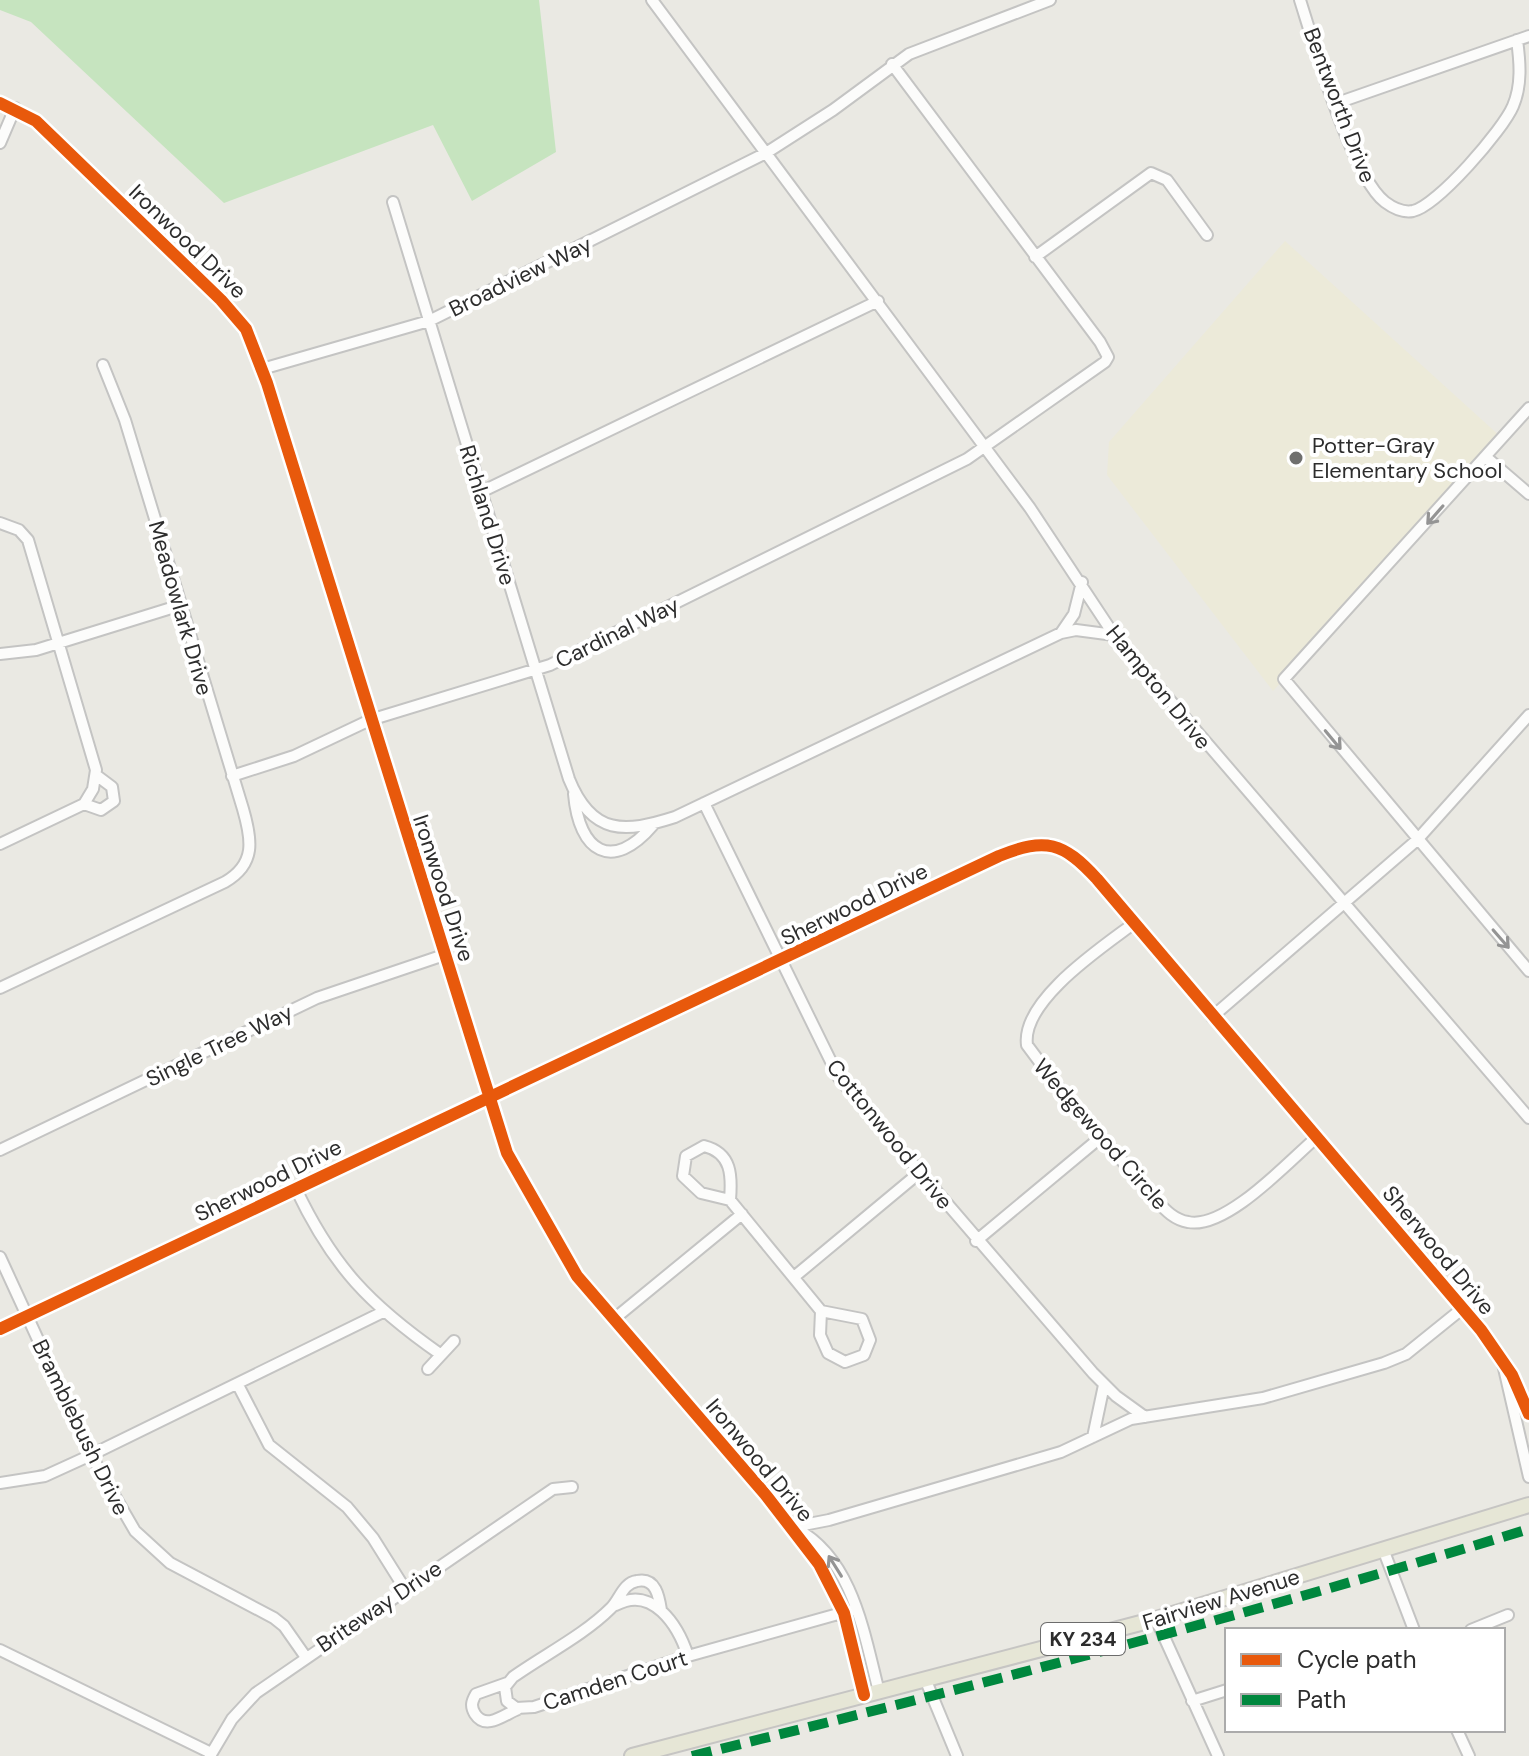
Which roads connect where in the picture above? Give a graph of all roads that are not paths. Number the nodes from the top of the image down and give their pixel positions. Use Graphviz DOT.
graph roads {
  1 [pos="652,0"];
  2 [pos="1050,0"];
  3 [pos="1300,0"];
  4 [pos="1529,36"];
  5 [pos="1517,40"];
  6 [pos="892,64"];
  7 [pos="0,103"];
  8 [pos="1337,103"];
  9 [pos="15,108"];
  10 [pos="0,143"];
  11 [pos="766,153"];
  12 [pos="393,202"];
  13 [pos="1207,235"];
  14 [pos="1035,257"];
  15 [pos="878,301"];
  16 [pos="429,321"];
  17 [pos="103,365"];
  18 [pos="262,369"];
  19 [pos="1529,408"];
  20 [pos="985,447"];
  21 [pos="1486,457"];
  22 [pos="481,492"];
  23 [pos="1529,494"];
  24 [pos="0,523"];
  25 [pos="1082,582"];
  26 [pos="181,605"];
  27 [pos="1061,633"];
  28 [pos="1114,635"];
  29 [pos="58,644"];
  30 [pos="0,654"];
  31 [pos="536,671"];
  32 [pos="1529,715"];
  33 [pos="370,720"];
  34 [pos="96,775"];
  35 [pos="232,776"];
  36 [pos="574,791"];
  37 [pos="704,803"];
  38 [pos="84,804"];
  39 [pos="654,823"];
  40 [pos="1417,840"];
  41 [pos="0,844"];
  42 [pos="1346,902"];
  43 [pos="1133,924"];
  44 [pos="444,955"];
  45 [pos="780,961"];
  46 [pos="1529,971"];
  47 [pos="0,988"];
  48 [pos="1212,1017"];
  49 [pos="487,1097"];
  50 [pos="1529,1118"];
  51 [pos="1101,1137"];
  52 [pos="1317,1137"];
  53 [pos="0,1150"];
  54 [pos="919,1173"];
  55 [pos="296,1189"];
  56 [pos="730,1200"];
  57 [pos="742,1214"];
  58 [pos="976,1241"];
  59 [pos="0,1257"];
  60 [pos="794,1277"];
  61 [pos="1463,1308"];
  62 [pos="821,1311"];
  63 [pos="383,1312"];
  64 [pos="27,1317"];
  65 [pos="614,1319"];
  66 [pos="0,1329"];
  67 [pos="454,1341"];
  68 [pos="440,1354"];
  69 [pos="1503,1362"];
  70 [pos="428,1369"];
  71 [pos="238,1385"];
  72 [pos="1104,1385"];
  73 [pos="1529,1414"];
  74 [pos="1145,1417"];
  75 [pos="1093,1438"];
  76 [pos="91,1455"];
  77 [pos="1529,1477"];
  78 [pos="0,1483"];
  79 [pos="572,1487"];
  80 [pos="1529,1505"];
  81 [pos="793,1527"];
  82 [pos="1383,1549"];
  83 [pos="405,1589"];
  84 [pos="611,1608"];
  85 [pos="856,1609"];
  86 [pos="661,1610"];
  87 [pos="844,1613"];
  88 [pos="1508,1615"];
  89 [pos="1156,1619"];
  90 [pos="1413,1628"];
  91 [pos="1476,1628"];
  92 [pos="0,1650"];
  93 [pos="305,1656"];
  94 [pos="688,1656"];
  95 [pos="926,1681"];
  96 [pos="507,1683"];
  97 [pos="1225,1691"];
  98 [pos="872,1694"];
  99 [pos="1192,1701"];
  100 [pos="518,1709"];
  101 [pos="1458,1732"];
  102 [pos="211,1754"];
  103 [pos="632,1756"];
  104 [pos="957,1756"];
  105 [pos="1218,1756"];
  106 [pos="1469,1756"];
  1 -- 11 [label="street, Hampton Drive"];
  2 -- 6 [label="street, Broadview Way"];
  3 -- 8 [label="street, Bentworth Drive"];
  4 -- 5 [label="street"];
  5 -- 8 [label="street"];
  5 -- 8 [label="street, Bentworth Drive"];
  6 -- 11 [label="street, Broadview Way"];
  6 -- 14 [label="street"];
  7 -- 9 [label="street, Ironwood Drive"];
  9 -- 10 [label="street"];
  9 -- 18 [label="street, Ironwood Drive"];
  11 -- 15 [label="street, Hampton Drive"];
  11 -- 16 [label="street, Broadview Way"];
  12 -- 16 [label="street, Richland Drive"];
  13 -- 14 [label="street"];
  14 -- 20 [label="street, Cardinal Way"];
  15 -- 20 [label="street, Hampton Drive"];
  15 -- 22 [label="street"];
  16 -- 18 [label="street, Broadview Way"];
  16 -- 22 [label="street, Richland Drive"];
  17 -- 26 [label="street, Meadowlark Drive"];
  18 -- 33 [label="street, Ironwood Drive"];
  19 -- 21 [label="street"];
  20 -- 25 [label="street, Hampton Drive"];
  20 -- 31 [label="street, Cardinal Way"];
  21 -- 23 [label="street"];
  21 -- 40 [label="street, one-way"];
  22 -- 31 [label="street, Richland Drive"];
  24 -- 29 [label="street"];
  25 -- 27 [label="street"];
  25 -- 28 [label="street, Hampton Drive"];
  26 -- 29 [label="street"];
  26 -- 35 [label="street, Meadowlark Drive"];
  27 -- 28 [label="street"];
  27 -- 37 [label="street"];
  28 -- 42 [label="street, Hampton Drive"];
  29 -- 30 [label="street"];
  29 -- 34 [label="street"];
  31 -- 33 [label="street, Cardinal Way"];
  31 -- 36 [label="street, Richland Drive"];
  32 -- 40 [label="street"];
  33 -- 35 [label="street, Cardinal Way"];
  33 -- 44 [label="street, Ironwood Drive"];
  34 -- 38 [label="street"];
  34 -- 38 [label="street"];
  35 -- 47 [label="street, Meadowlark Drive"];
  36 -- 39 [label="street, Richland Drive"];
  36 -- 39 [label="street"];
  37 -- 39 [label="street"];
  37 -- 45 [label="street, Cottonwood Drive"];
  38 -- 41 [label="street"];
  40 -- 42 [label="street"];
  40 -- 46 [label="street, one-way"];
  42 -- 48 [label="street"];
  42 -- 50 [label="street, Hampton Drive"];
  43 -- 45 [label="street, Sherwood Drive"];
  43 -- 48 [label="street, Sherwood Drive"];
  43 -- 51 [label="street, Wedgewood Circle"];
  44 -- 49 [label="street, Ironwood Drive"];
  44 -- 53 [label="street, Single Tree Way"];
  45 -- 49 [label="street, Sherwood Drive"];
  45 -- 54 [label="street, Cottonwood Drive"];
  48 -- 52 [label="street, Sherwood Drive"];
  49 -- 55 [label="street, Sherwood Drive"];
  49 -- 65 [label="street, Ironwood Drive"];
  51 -- 52 [label="street, Wedgewood Circle"];
  51 -- 58 [label="street"];
  52 -- 61 [label="street, Sherwood Drive"];
  54 -- 58 [label="street, Cottonwood Drive"];
  54 -- 60 [label="street"];
  55 -- 63 [label="street"];
  55 -- 64 [label="street, Sherwood Drive"];
  56 -- 56 [label="street"];
  56 -- 57 [label="street"];
  57 -- 60 [label="street"];
  57 -- 65 [label="street"];
  58 -- 72 [label="street, Cottonwood Drive"];
  59 -- 64 [label="street, Bramblebush Drive"];
  60 -- 62 [label="street"];
  61 -- 69 [label="street, Sherwood Drive"];
  61 -- 74 [label="street"];
  62 -- 62 [label="street"];
  63 -- 68 [label="street"];
  63 -- 71 [label="street"];
  64 -- 66 [label="street, Sherwood Drive"];
  64 -- 76 [label="street, Bramblebush Drive"];
  65 -- 81 [label="street, Ironwood Drive"];
  67 -- 68 [label="street"];
  68 -- 70 [label="street"];
  69 -- 73 [label="street, Sherwood Drive"];
  69 -- 77 [label="street, Sherwood Drive"];
  71 -- 76 [label="street"];
  71 -- 83 [label="street"];
  72 -- 74 [label="street, Cottonwood Drive"];
  72 -- 75 [label="street"];
  74 -- 75 [label="street"];
  75 -- 81 [label="street"];
  76 -- 78 [label="street"];
  76 -- 93 [label="street, Bramblebush Drive"];
  79 -- 83 [label="street, Briteway Drive"];
  80 -- 82 [label="main road, Fairview Avenue / KY 234"];
  85 -- 81 [label="street, Ironwood Drive, one-way"];
  81 -- 87 [label="street, Ironwood Drive"];
  82 -- 89 [label="main road, Fairview Avenue / KY 234"];
  82 -- 90 [label="street"];
  83 -- 93 [label="street, Briteway Drive"];
  84 -- 86 [label="street"];
  84 -- 86 [label="street, Camden Court"];
  84 -- 96 [label="street, Camden Court"];
  85 -- 87 [label="street, Camden Court"];
  85 -- 98 [label="street, Ironwood Drive"];
  86 -- 94 [label="street"];
  87 -- 94 [label="street, Camden Court"];
  87 -- 98 [label="street, Ironwood Drive"];
  88 -- 91 [label="street"];
  89 -- 95 [label="main road, Fairview Avenue / KY 234"];
  89 -- 99 [label="street"];
  92 -- 102 [label="street"];
  93 -- 102 [label="street, Briteway Drive"];
  94 -- 100 [label="street, Camden Court"];
  95 -- 98 [label="main road, Fairview Avenue / KY 234"];
  95 -- 104 [label="street"];
  96 -- 100 [label="street, Camden Court"];
  96 -- 100 [label="street"];
  97 -- 99 [label="street"];
  98 -- 103 [label="main road, Fairview Avenue / KY 234"];
  99 -- 105 [label="street"];
  101 -- 106 [label="street"];
}
